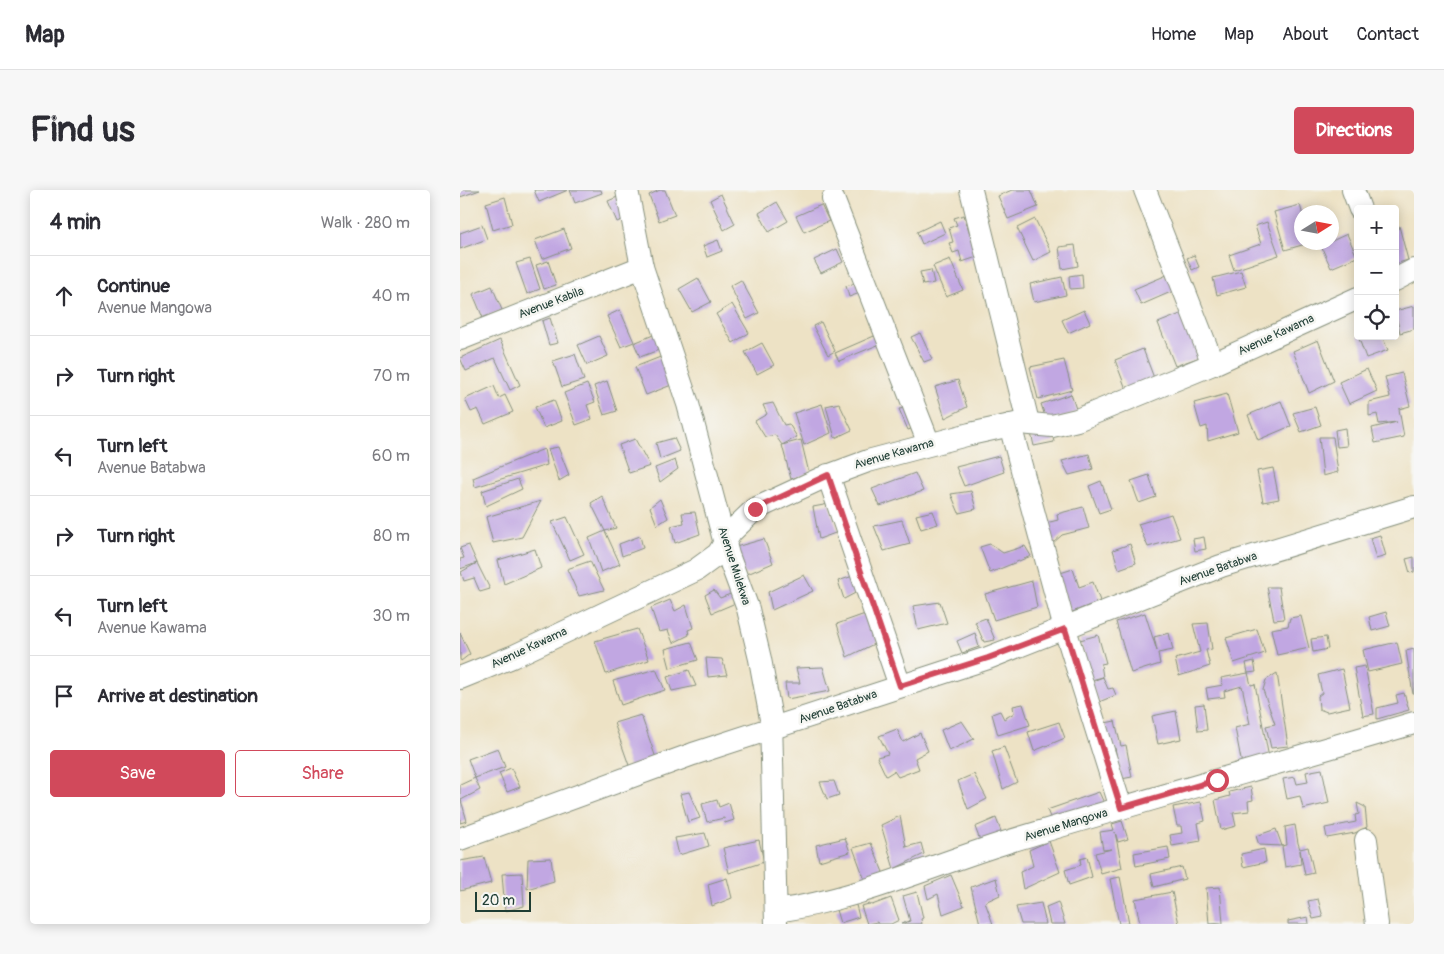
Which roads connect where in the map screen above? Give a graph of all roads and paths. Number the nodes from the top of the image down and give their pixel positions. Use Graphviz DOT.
graph roads {
  1 [pos="627,190"];
  2 [pos="970,190"];
  3 [pos="1145,190"];
  4 [pos="1353,190"];
  5 [pos="833,199"];
  6 [pos="1359,205"];
  7 [pos="642,267"];
  8 [pos="1414,270"];
  9 [pos="1399,278"];
  10 [pos="1354,300"];
  11 [pos="460,338"];
  12 [pos="1214,364"];
  13 [pos="1019,423"];
  14 [pos="929,444"];
  15 [pos="828,475"];
  16 [pos="1414,506"];
  17 [pos="725,542"];
  18 [pos="1065,629"];
  19 [pos="460,678"];
  20 [pos="900,686"];
  21 [pos="1414,723"];
  22 [pos="771,730"];
  23 [pos="1121,808"];
  24 [pos="460,838"];
  25 [pos="1366,840"];
  26 [pos="776,917"];
  27 [pos="1377,924"];
  1 -- 7 [label="street, Avenue Mulekwa"];
  2 -- 13 [label="street"];
  3 -- 12 [label="street"];
  4 -- 6 [label="street"];
  5 -- 14 [label="street"];
  7 -- 11 [label="street, Avenue Kabila"];
  7 -- 17 [label="street, Avenue Mulekwa"];
  8 -- 9 [label="street"];
  10 -- 12 [label="street, Avenue Kawama"];
  12 -- 13 [label="street, Avenue Kawama"];
  13 -- 14 [label="street, Avenue Kawama"];
  13 -- 18 [label="street"];
  14 -- 15 [label="street, Avenue Kawama"];
  15 -- 17 [label="street, Avenue Kawama"];
  15 -- 20 [label="street"];
  16 -- 18 [label="street, Avenue Batabwa"];
  17 -- 19 [label="street, Avenue Kawama"];
  17 -- 22 [label="street, Avenue Mulekwa"];
  18 -- 20 [label="street, Avenue Batabwa"];
  18 -- 23 [label="street"];
  20 -- 22 [label="street, Avenue Batabwa"];
  21 -- 23 [label="street, Avenue Mangowa"];
  22 -- 24 [label="street, Avenue Batabwa"];
  22 -- 26 [label="street, Avenue Mulekwa"];
  23 -- 26 [label="street, Avenue Mangowa"];
  25 -- 27 [label="street"];
}
